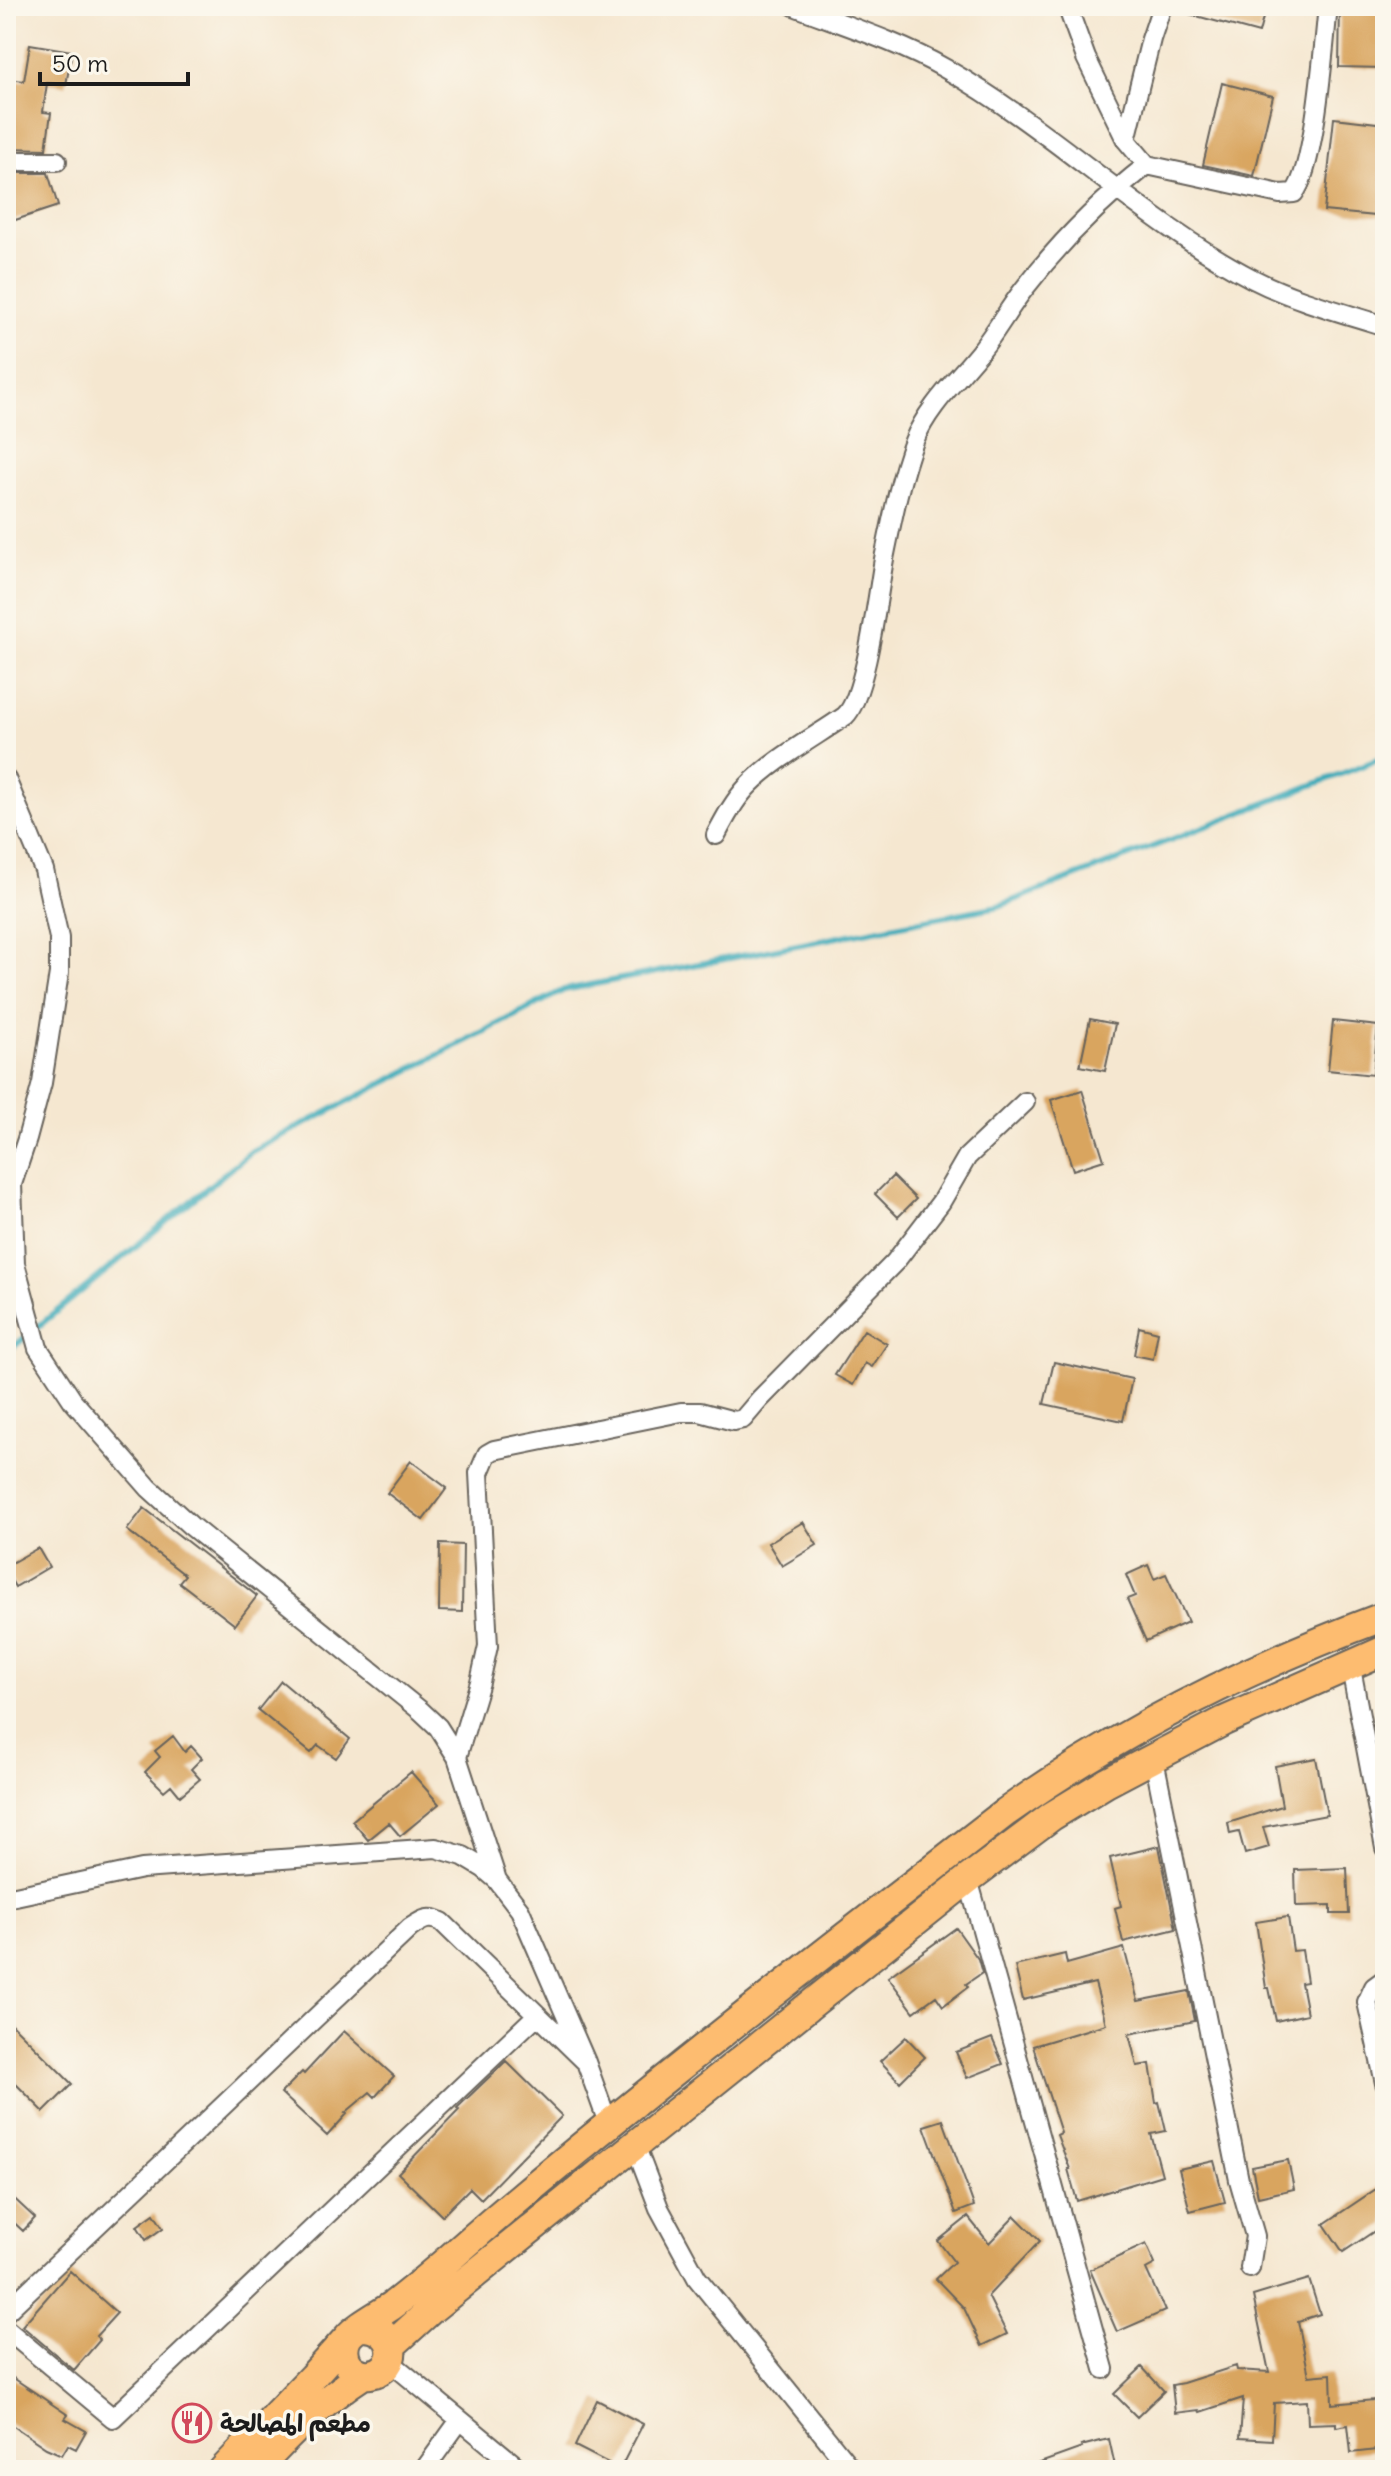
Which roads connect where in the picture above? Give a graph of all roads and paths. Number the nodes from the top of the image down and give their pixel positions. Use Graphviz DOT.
graph roads {
  1 [pos="794,6"];
  2 [pos="1067,6"];
  3 [pos="1162,6"];
  4 [pos="1328,6"];
  5 [pos="1126,140"];
  6 [pos="6,161"];
  7 [pos="57,161"];
  8 [pos="1147,165"];
  9 [pos="1118,188"];
  10 [pos="1385,326"];
  11 [pos="6,779"];
  12 [pos="716,835"];
  13 [pos="1025,1102"];
  14 [pos="1385,1616"];
  15 [pos="1345,1631"];
  16 [pos="1307,1648"];
  17 [pos="1385,1650"];
  18 [pos="1354,1662"];
  19 [pos="1323,1675"];
  20 [pos="457,1757"];
  21 [pos="1154,1759"];
  22 [pos="1385,1848"];
  23 [pos="968,1879"];
  24 [pos="497,1880"];
  25 [pos="6,1898"];
  26 [pos="1385,1979"];
  27 [pos="536,2016"];
  28 [pos="586,2062"];
  29 [pos="1385,2083"];
  30 [pos="607,2124"];
  31 [pos="640,2141"];
  32 [pos="611,2165"];
  33 [pos="1250,2268"];
  34 [pos="6,2312"];
  35 [pos="6,2329"];
  36 [pos="355,2332"];
  37 [pos="390,2354"];
  38 [pos="1104,2369"];
  39 [pos="364,2374"];
  40 [pos="460,2420"];
  41 [pos="223,2470"];
  42 [pos="256,2470"];
  43 [pos="424,2470"];
  44 [pos="521,2470"];
  45 [pos="852,2470"];
  1 -- 9 [label="street"];
  2 -- 5 [label="street"];
  3 -- 5 [label="street"];
  4 -- 8 [label="street"];
  5 -- 8 [label="street"];
  6 -- 7 [label="street"];
  8 -- 9 [label="street"];
  9 -- 10 [label="street"];
  9 -- 12 [label="street"];
  11 -- 20 [label="street"];
  13 -- 20 [label="street"];
  14 -- 15 [label="main road"];
  15 -- 16 [label="main road"];
  15 -- 18 [label="main road"];
  16 -- 19 [label="main road"];
  16 -- 30 [label="main road"];
  17 -- 18 [label="main road"];
  18 -- 19 [label="main road"];
  18 -- 22 [label="street"];
  19 -- 21 [label="main road"];
  20 -- 24 [label="street"];
  21 -- 23 [label="main road"];
  21 -- 33 [label="street"];
  23 -- 31 [label="main road"];
  23 -- 38 [label="street"];
  24 -- 25 [label="street"];
  24 -- 28 [label="street"];
  26 -- 29 [label="street"];
  27 -- 28 [label="street"];
  27 -- 34 [label="street"];
  27 -- 35 [label="street"];
  28 -- 30 [label="street"];
  30 -- 31 [label="main road"];
  30 -- 32 [label="main road"];
  30 -- 36 [label="main road"];
  31 -- 32 [label="main road"];
  31 -- 45 [label="street"];
  32 -- 37 [label="main road"];
  36 -- 37 [label="main road"];
  36 -- 39 [label="main road"];
  36 -- 41 [label="main road"];
  37 -- 39 [label="main road"];
  37 -- 40 [label="street"];
  39 -- 42 [label="main road"];
  40 -- 43 [label="street"];
  40 -- 44 [label="street"];
}
